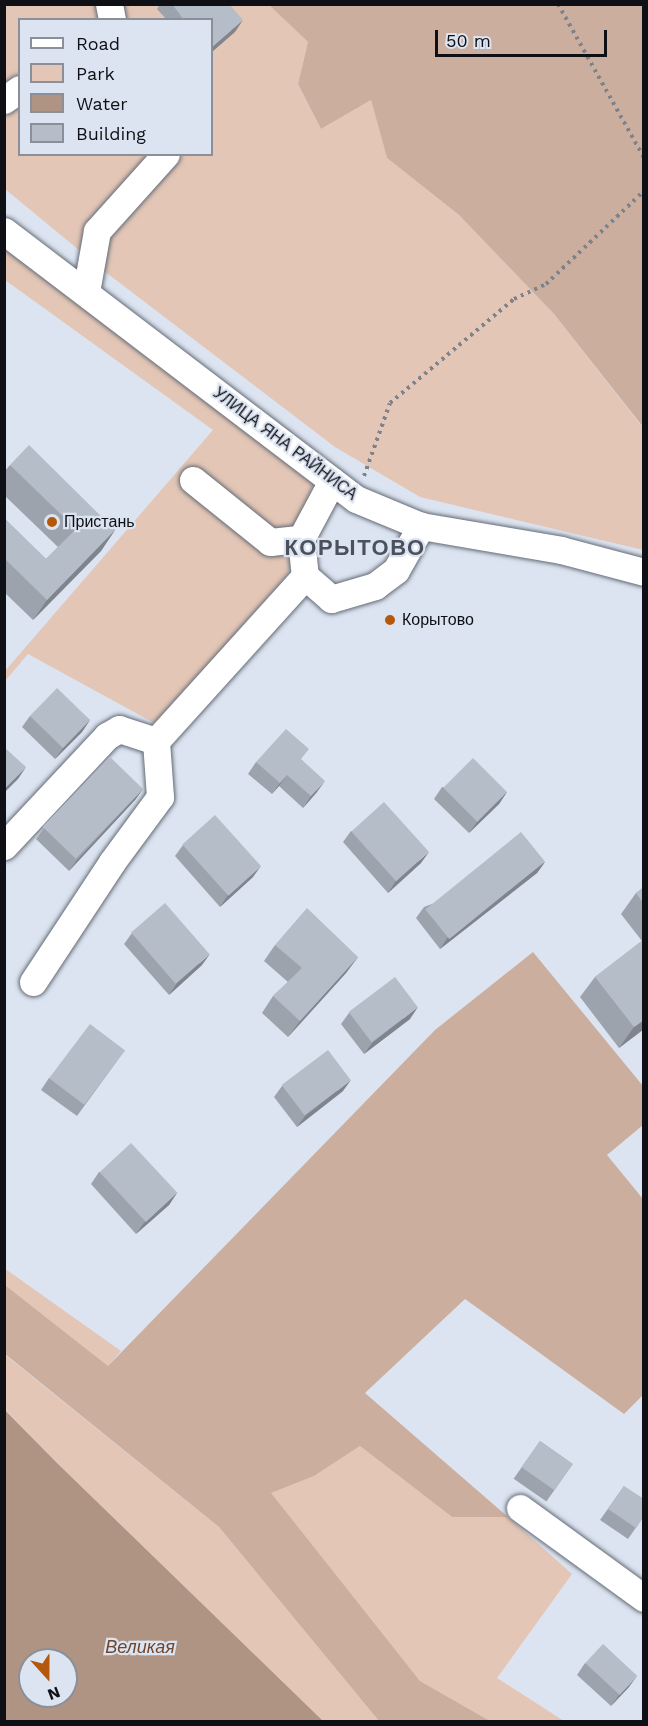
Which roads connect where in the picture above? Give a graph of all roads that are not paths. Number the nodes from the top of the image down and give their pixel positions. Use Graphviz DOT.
graph roads {
  1 [pos="18,90"];
  2 [pos="4,100"];
  3 [pos="164,156"];
  4 [pos="8,240"];
  5 [pos="86,292"];
  6 [pos="194,480"];
  7 [pos="332,481"];
  8 [pos="421,526"];
  9 [pos="301,539"];
  10 [pos="644,572"];
  11 [pos="305,576"];
  12 [pos="156,741"];
  13 [pos="4,846"];
  14 [pos="33,982"];
  15 [pos="520,1509"];
  16 [pos="644,1598"];
  1 -- 2 [label="street"];
  3 -- 5 [label="street"];
  4 -- 5 [label="street, УЛИЦА ЯНА РАЙНИСА"];
  5 -- 7 [label="street, УЛИЦА ЯНА РАЙНИСА"];
  6 -- 9 [label="street"];
  7 -- 8 [label="street, УЛИЦА ЯНА РАЙНИСА"];
  7 -- 9 [label="street"];
  8 -- 10 [label="street, УЛИЦА ЯНА РАЙНИСА"];
  8 -- 11 [label="street"];
  9 -- 11 [label="street"];
  11 -- 12 [label="street"];
  12 -- 13 [label="street"];
  12 -- 14 [label="street"];
  15 -- 16 [label="street"];
}
